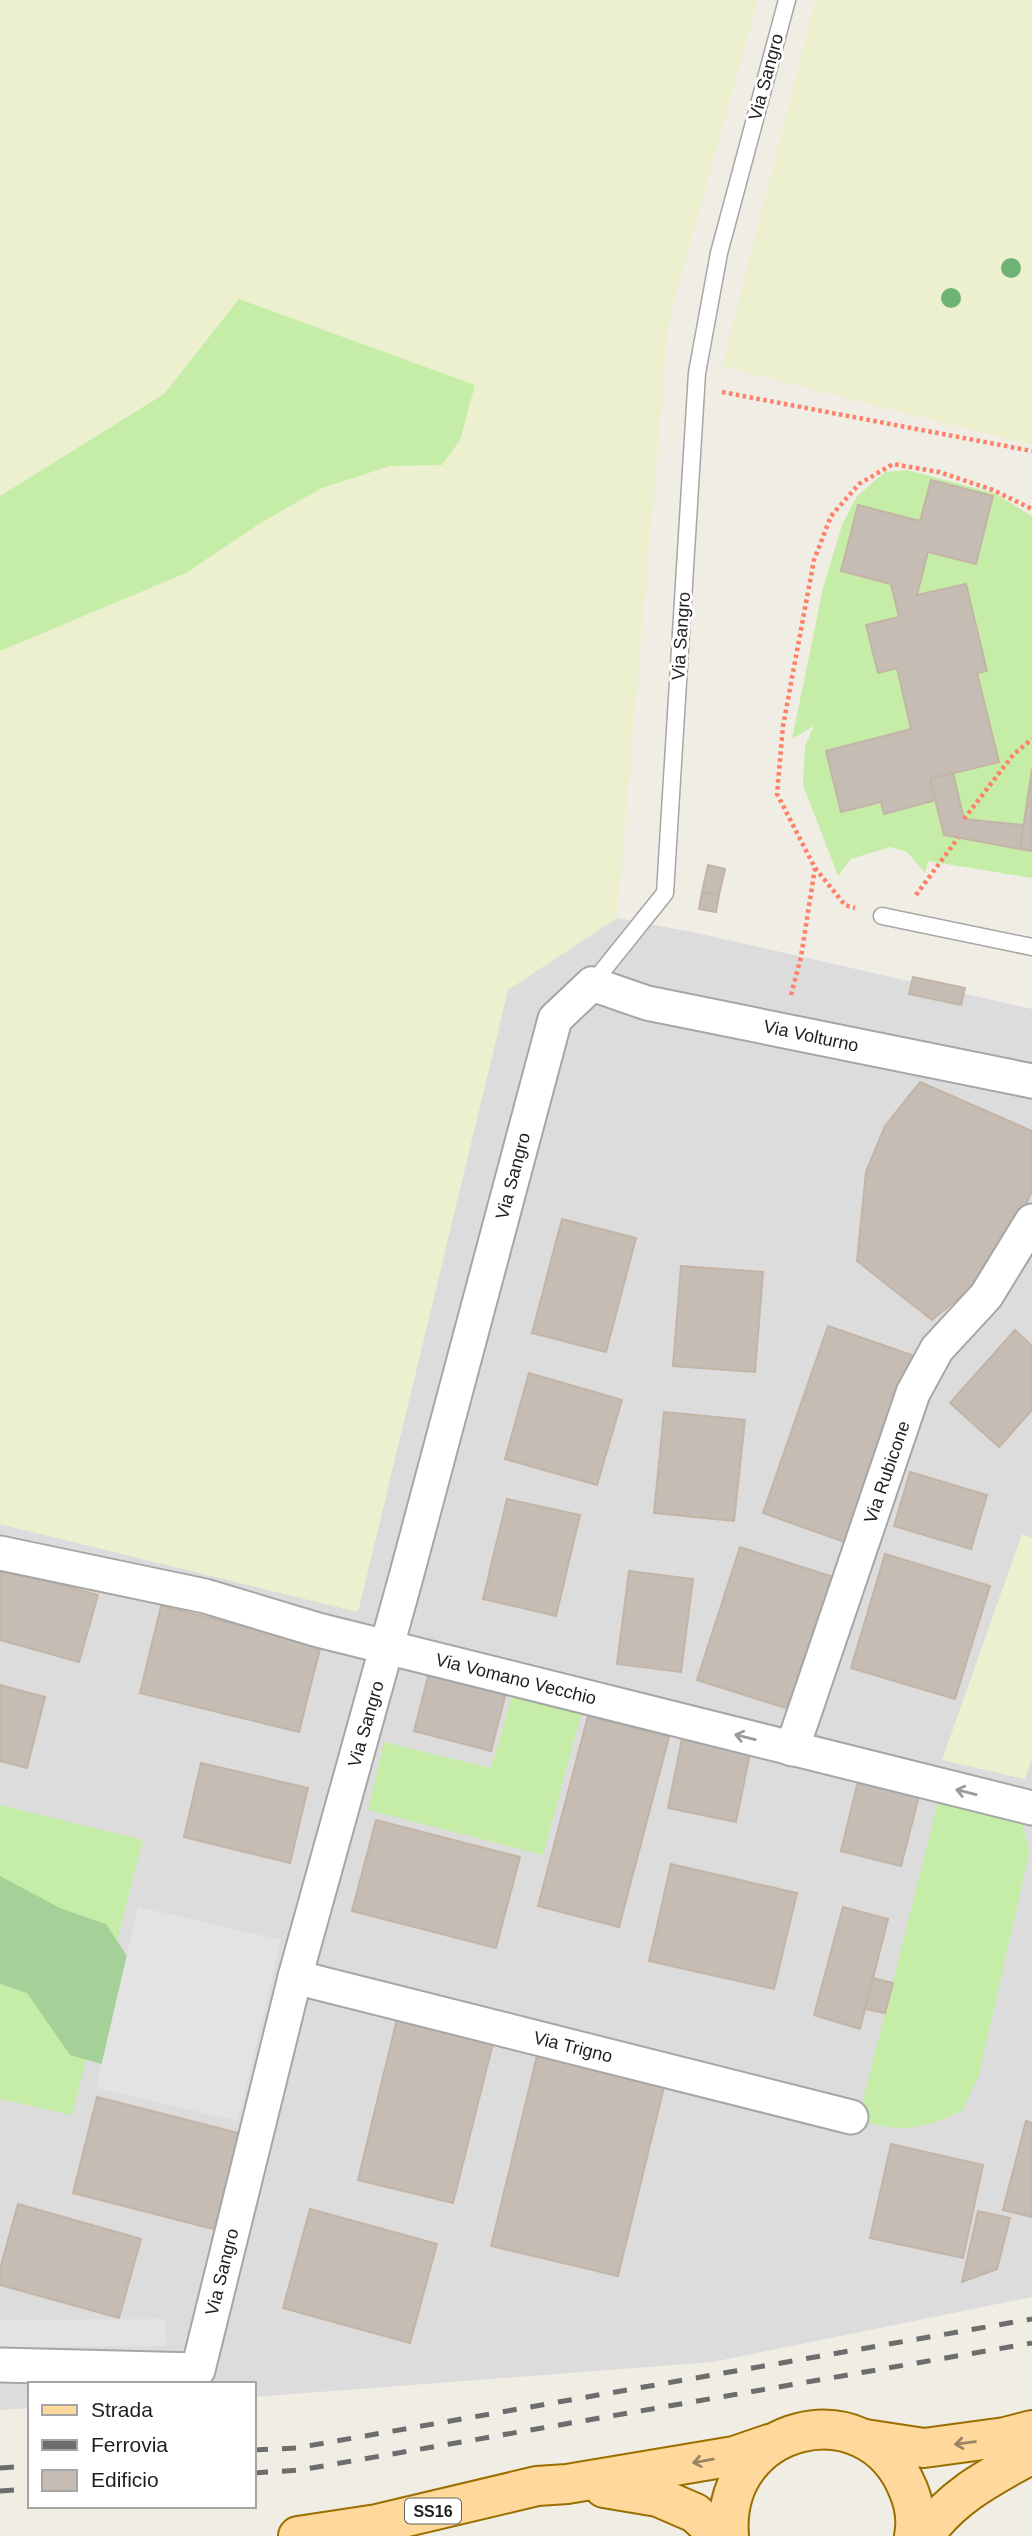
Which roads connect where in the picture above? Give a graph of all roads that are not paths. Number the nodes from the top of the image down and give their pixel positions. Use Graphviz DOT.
graph roads {
  1 [pos="787,0"];
  2 [pos="882,916"];
  3 [pos="1032,947"];
  4 [pos="592,984"];
  5 [pos="1032,1081"];
  6 [pos="1032,1221"];
  7 [pos="0,1553"];
  8 [pos="387,1646"];
  9 [pos="792,1749"];
  10 [pos="1032,1808"];
  11 [pos="295,1977"];
  12 [pos="851,2117"];
  13 [pos="0,2365"];
  14 [pos="1032,2430"];
  15 [pos="862,2438"];
  16 [pos="769,2444"];
  17 [pos="1032,2454"];
  18 [pos="568,2484"];
  19 [pos="298,2536"];
  20 [pos="720,2536"];
  21 [pos="729,2536"];
  22 [pos="914,2536"];
  23 [pos="924,2536"];
  1 -- 4 [label="lane, Via Sangro"];
  2 -- 3 [label="lane"];
  4 -- 5 [label="street, Via Volturno"];
  4 -- 8 [label="street, Via Sangro"];
  6 -- 9 [label="street, Via Rubicone"];
  7 -- 8 [label="street, Via Vomano Vecchio"];
  9 -- 8 [label="street, Via Vomano Vecchio, one-way"];
  8 -- 11 [label="street, Via Sangro"];
  10 -- 9 [label="street, Via Vomano Vecchio, one-way"];
  11 -- 12 [label="street, Via Trigno"];
  11 -- 13 [label="street, Via Sangro"];
  14 -- 15 [label="main road, SS16, one-way"];
  15 -- 16 [label="main road, SS16"];
  15 -- 22 [label="main road, SS16"];
  16 -- 18 [label="main road, SS16, one-way"];
  16 -- 21 [label="main road, SS16"];
  17 -- 23 [label="main road"];
  18 -- 19 [label="main road, SS16"];
  18 -- 20 [label="main road, SS16"];
}
